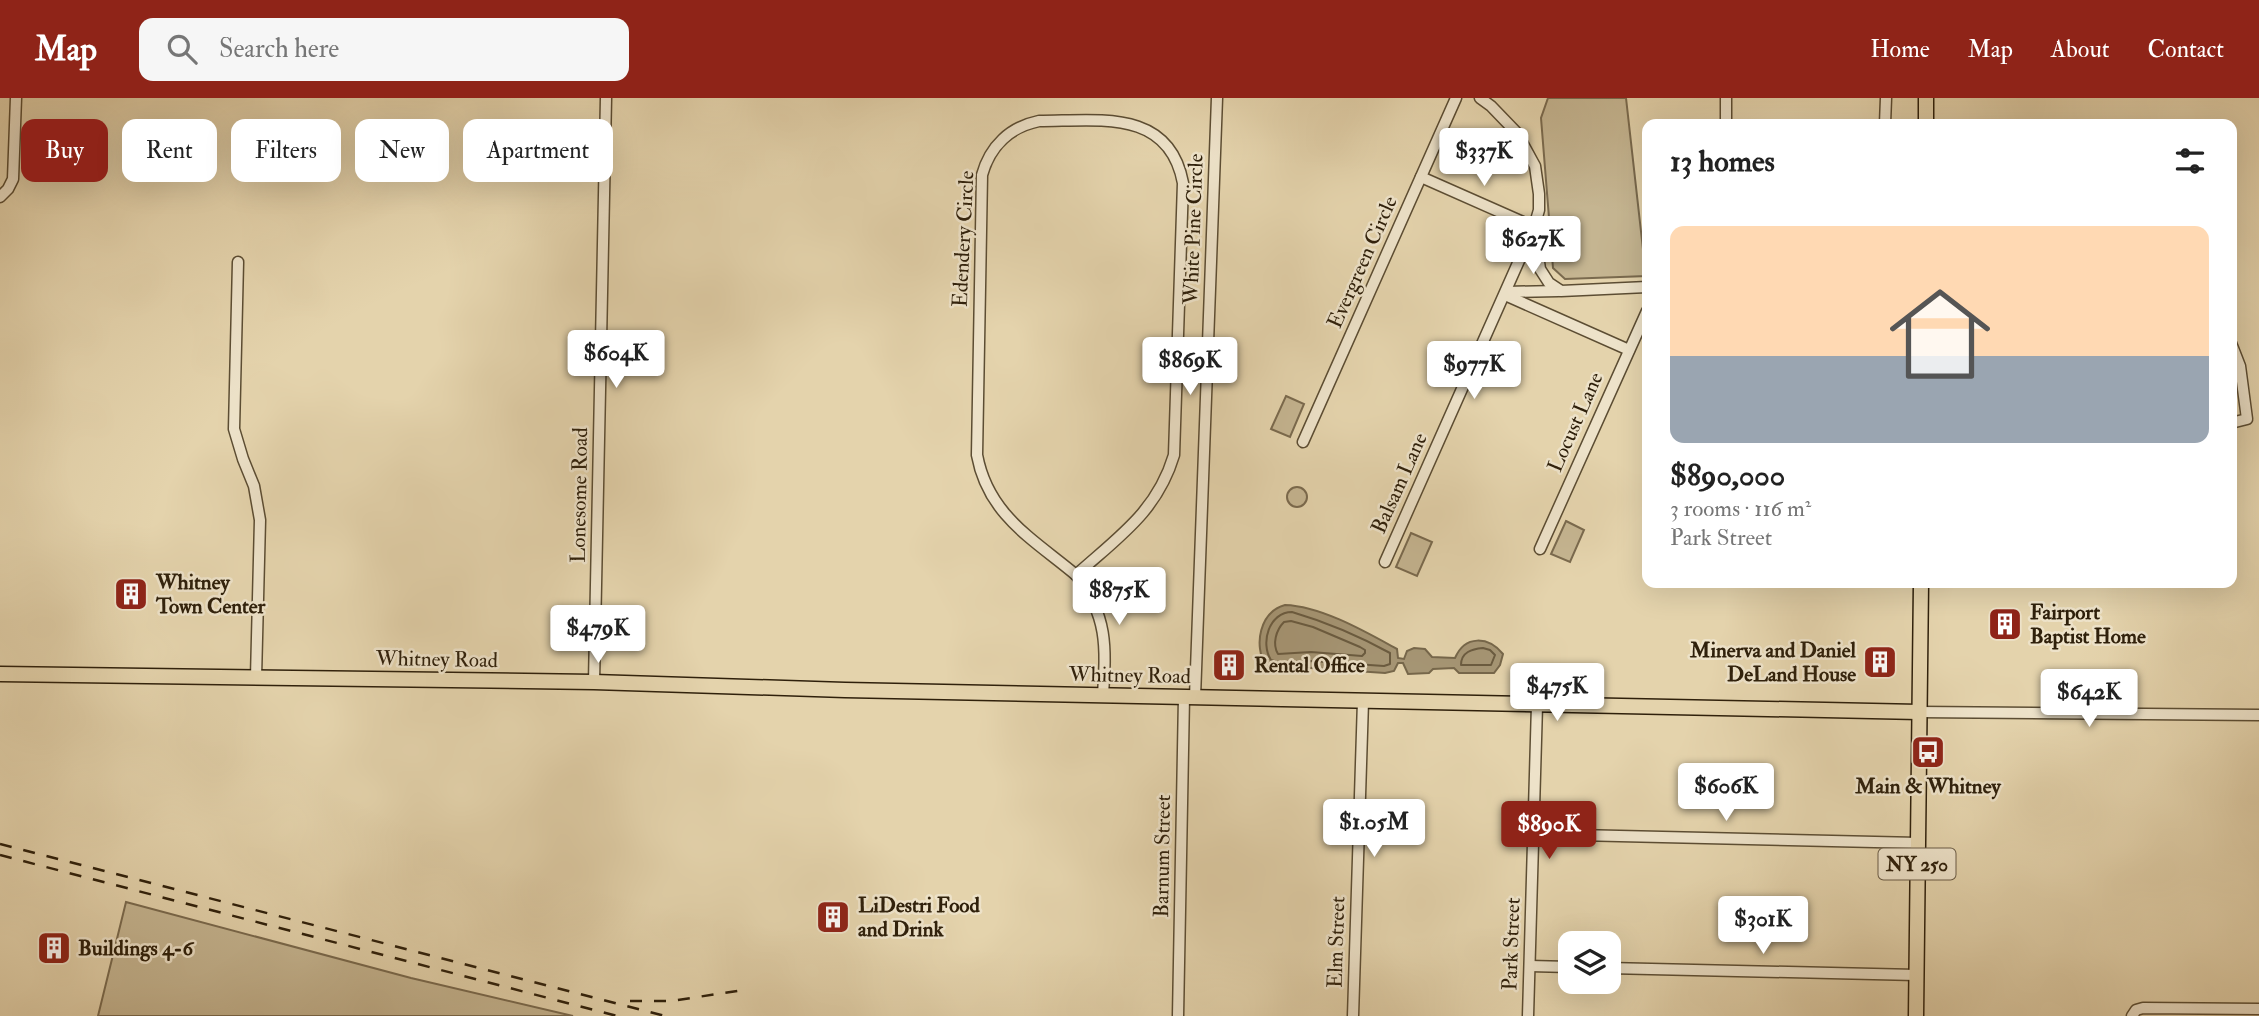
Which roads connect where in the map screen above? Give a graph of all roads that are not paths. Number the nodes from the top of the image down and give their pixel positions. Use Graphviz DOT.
graph roads {
  1 [pos="16,98"];
  2 [pos="606,98"];
  3 [pos="1217,98"];
  4 [pos="1456,98"];
  5 [pos="1480,98"];
  6 [pos="1726,98"];
  7 [pos="1886,98"];
  8 [pos="1926,98"];
  9 [pos="1726,119"];
  10 [pos="1885,119"];
  11 [pos="1926,119"];
  12 [pos="1421,177"];
  13 [pos="0,197"];
  14 [pos="1534,227"];
  15 [pos="238,262"];
  16 [pos="1642,287"];
  17 [pos="1561,290"];
  18 [pos="1506,293"];
  19 [pos="1642,322"];
  20 [pos="1629,350"];
  21 [pos="2237,358"];
  22 [pos="2247,419"];
  23 [pos="2259,419"];
  24 [pos="2237,422"];
  25 [pos="1303,442"];
  26 [pos="1540,549"];
  27 [pos="1385,562"];
  28 [pos="1076,575"];
  29 [pos="1921,588"];
  30 [pos="0,674"];
  31 [pos="256,677"];
  32 [pos="594,682"];
  33 [pos="1103,695"];
  34 [pos="1190,697"];
  35 [pos="1363,701"];
  36 [pos="1537,705"];
  37 [pos="1919,712"];
  38 [pos="2259,715"];
  39 [pos="1534,834"];
  40 [pos="1918,843"];
  41 [pos="1530,966"];
  42 [pos="1558,967"];
  43 [pos="1621,968"];
  44 [pos="1916,975"];
  45 [pos="2259,1009"];
  46 [pos="2133,1014"];
  47 [pos="1178,1016"];
  48 [pos="1353,1016"];
  49 [pos="1528,1016"];
  50 [pos="1916,1016"];
  1 -- 13 [label="street"];
  2 -- 32 [label="street, Lonesome Road"];
  3 -- 34 [label="street, White Pine Circle"];
  4 -- 12 [label="street, Evergreen Circle"];
  5 -- 14 [label="street"];
  6 -- 9 [label="street"];
  7 -- 10 [label="street"];
  8 -- 11 [label="main road"];
  12 -- 14 [label="street"];
  12 -- 25 [label="street, Evergreen Circle"];
  14 -- 17 [label="street"];
  14 -- 18 [label="street, Balsam Lane"];
  15 -- 31 [label="street"];
  16 -- 17 [label="street"];
  17 -- 18 [label="street"];
  18 -- 20 [label="street"];
  18 -- 27 [label="street, Balsam Lane"];
  19 -- 20 [label="street, Locust Lane"];
  20 -- 26 [label="street, Locust Lane"];
  21 -- 22 [label="street"];
  22 -- 23 [label="street"];
  22 -- 24 [label="street"];
  28 -- 28 [label="street, Edendery Circle"];
  28 -- 33 [label="street, Edendery Circle"];
  29 -- 37 [label="main road, NY 250"];
  30 -- 31 [label="main road, Whitney Road"];
  31 -- 32 [label="main road, Whitney Road"];
  32 -- 33 [label="main road, Whitney Road"];
  33 -- 34 [label="main road, Whitney Road"];
  34 -- 35 [label="main road, Whitney Road"];
  34 -- 47 [label="street, Barnum Street"];
  35 -- 36 [label="main road, Whitney Road"];
  35 -- 48 [label="street, Elm Street"];
  36 -- 37 [label="main road, Whitney Road"];
  36 -- 39 [label="street, Park Street"];
  37 -- 38 [label="street, Whitney Road"];
  37 -- 40 [label="main road, NY 250"];
  39 -- 40 [label="street"];
  39 -- 41 [label="street, Park Street"];
  40 -- 44 [label="main road, NY 250"];
  41 -- 42 [label="street"];
  41 -- 49 [label="street, Park Street"];
  43 -- 44 [label="street"];
  44 -- 50 [label="main road, NY 250"];
  45 -- 46 [label="street"];
}
